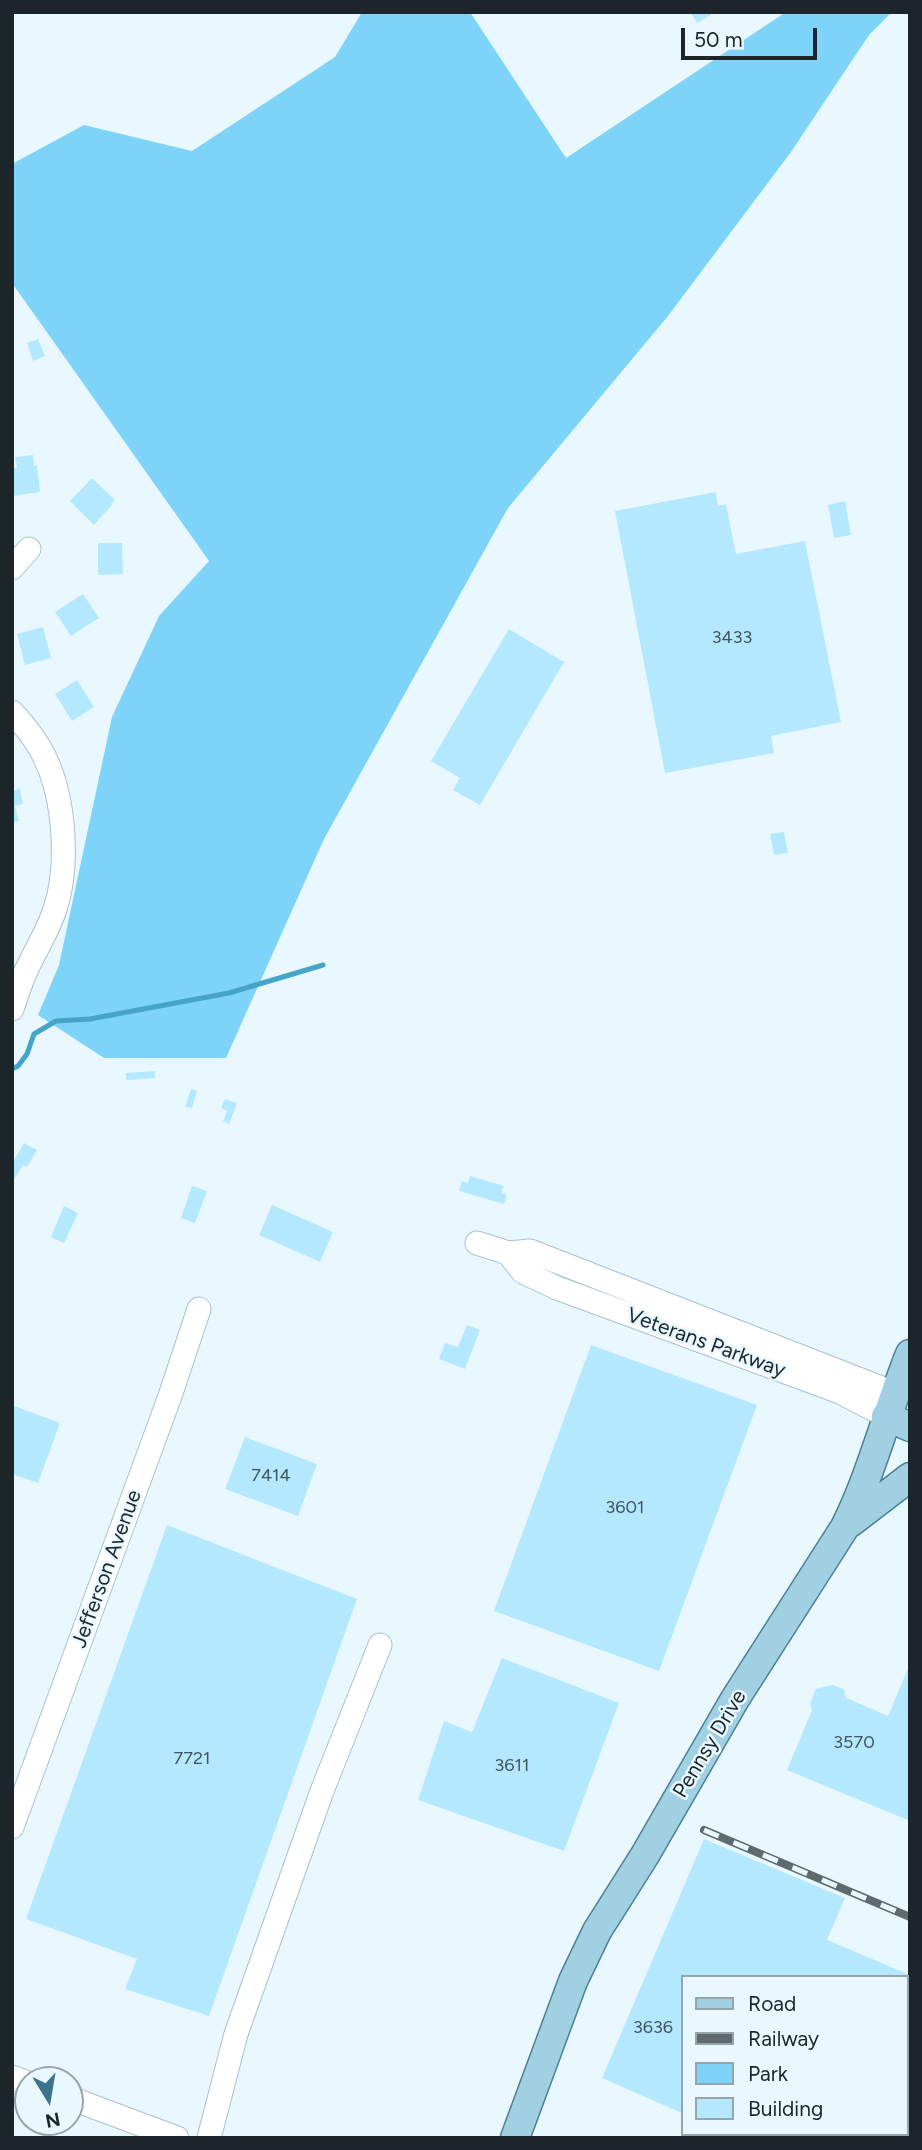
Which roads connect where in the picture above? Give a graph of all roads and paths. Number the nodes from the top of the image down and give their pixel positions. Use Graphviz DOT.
graph roads {
  1 [pos="29,549"];
  2 [pos="12,568"];
  3 [pos="12,712"];
  4 [pos="18,971"];
  5 [pos="12,1009"];
  6 [pos="477,1243"];
  7 [pos="199,1309"];
  8 [pos="910,1354"];
  9 [pos="900,1408"];
  10 [pos="910,1478"];
  11 [pos="845,1527"];
  12 [pos="380,1644"];
  13 [pos="12,1827"];
  14 [pos="84,2103"];
  15 [pos="177,2138"];
  16 [pos="209,2138"];
  17 [pos="515,2138"];
  1 -- 2 [label="street"];
  3 -- 4 [label="street"];
  4 -- 5 [label="street"];
  6 -- 9 [label="street, Veterans Parkway"];
  7 -- 13 [label="street, Jefferson Avenue"];
  8 -- 9 [label="main road, Pennsy Drive"];
  9 -- 11 [label="main road, Pennsy Drive"];
  10 -- 11 [label="main road"];
  11 -- 17 [label="main road, Pennsy Drive"];
  12 -- 16 [label="street"];
  14 -- 15 [label="street"];
}
